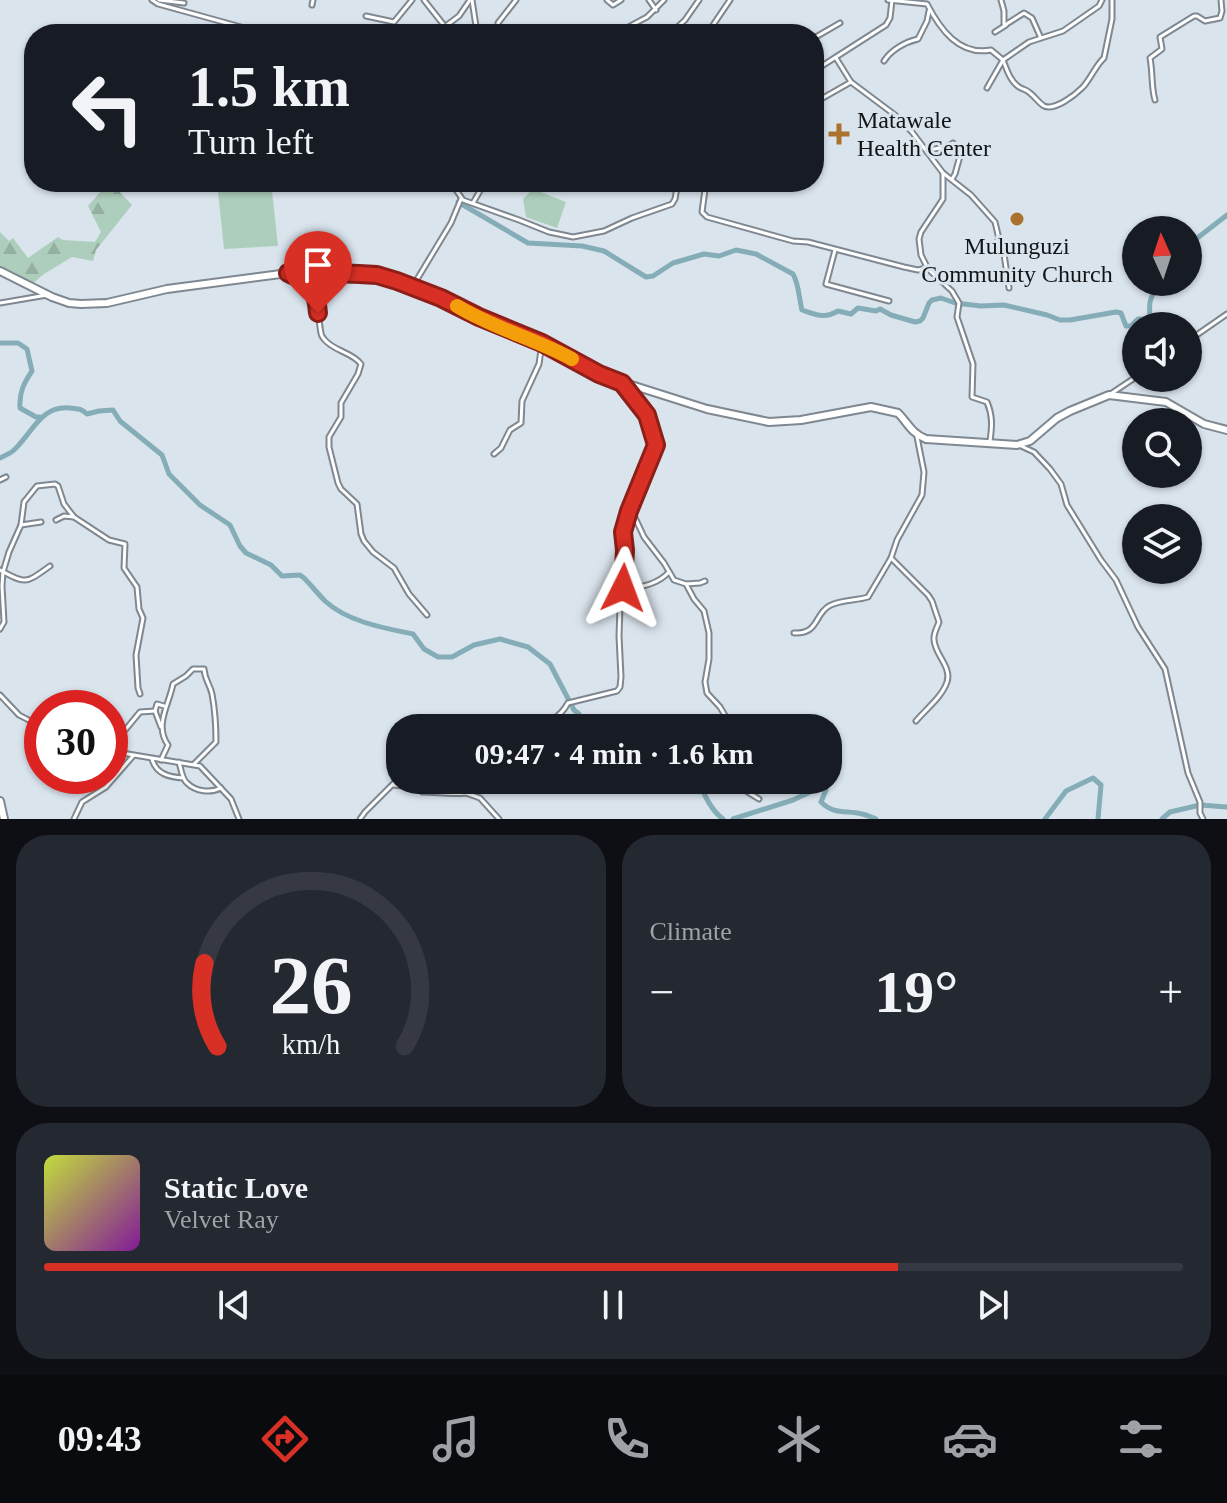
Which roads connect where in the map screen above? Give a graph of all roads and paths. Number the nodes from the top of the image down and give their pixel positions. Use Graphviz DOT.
graph roads {
  1 [pos="152,0"];
  2 [pos="159,0"];
  3 [pos="412,0"];
  4 [pos="424,0"];
  5 [pos="471,0"];
  6 [pos="516,0"];
  7 [pos="607,0"];
  8 [pos="621,0"];
  9 [pos="649,0"];
  10 [pos="664,0"];
  11 [pos="699,0"];
  12 [pos="730,0"];
  13 [pos="890,0"];
  14 [pos="1001,0"];
  15 [pos="1102,0"];
  16 [pos="1112,0"];
  17 [pos="1221,0"];
  18 [pos="184,3"];
  19 [pos="929,7"];
  20 [pos="656,10"];
  21 [pos="366,16"];
  22 [pos="840,23"];
  23 [pos="230,24"];
  24 [pos="442,24"];
  25 [pos="448,24"];
  26 [pos="476,24"];
  27 [pos="498,24"];
  28 [pos="633,24"];
  29 [pos="681,24"];
  30 [pos="714,24"];
  31 [pos="1006,25"];
  32 [pos="824,32"];
  33 [pos="995,32"];
  34 [pos="1040,37"];
  35 [pos="836,58"];
  36 [pos="1003,60"];
  37 [pos="884,61"];
  38 [pos="824,65"];
  39 [pos="851,82"];
  40 [pos="987,88"];
  41 [pos="824,97"];
  42 [pos="1155,100"];
  43 [pos="953,143"];
  44 [pos="927,152"];
  45 [pos="960,156"];
  46 [pos="943,173"];
  47 [pos="952,179"];
  48 [pos="458,192"];
  49 [pos="479,192"];
  50 [pos="676,192"];
  51 [pos="705,192"];
  52 [pos="461,199"];
  53 [pos="472,204"];
  54 [pos="835,250"];
  55 [pos="927,267"];
  56 [pos="0,271"];
  57 [pos="288,273"];
  58 [pos="413,286"];
  59 [pos="1009,288"];
  60 [pos="47,295"];
  61 [pos="889,301"];
  62 [pos="0,303"];
  63 [pos="1227,317"];
  64 [pos="1202,332"];
  65 [pos="542,343"];
  66 [pos="622,383"];
  67 [pos="1122,386"];
  68 [pos="1109,395"];
  69 [pos="1227,430"];
  70 [pos="915,434"];
  71 [pos="990,443"];
  72 [pos="1017,445"];
  73 [pos="494,454"];
  74 [pos="6,477"];
  75 [pos="0,480"];
  76 [pos="630,507"];
  77 [pos="74,517"];
  78 [pos="56,520"];
  79 [pos="41,522"];
  80 [pos="21,525"];
  81 [pos="891,558"];
  82 [pos="50,566"];
  83 [pos="2,571"];
  84 [pos="669,572"];
  85 [pos="705,581"];
  86 [pos="686,584"];
  87 [pos="623,588"];
  88 [pos="427,615"];
  89 [pos="0,629"];
  90 [pos="794,633"];
  91 [pos="140,694"];
  92 [pos="0,695"];
  93 [pos="166,706"];
  94 [pos="155,711"];
  95 [pos="562,714"];
  96 [pos="724,714"];
  97 [pos="24,718"];
  98 [pos="916,721"];
  99 [pos="128,726"];
  100 [pos="161,727"];
  101 [pos="128,754"];
  102 [pos="134,755"];
  103 [pos="152,759"];
  104 [pos="161,760"];
  105 [pos="179,762"];
  106 [pos="194,764"];
  107 [pos="183,778"];
  108 [pos="221,788"];
  109 [pos="386,792"];
  110 [pos="469,794"];
  111 [pos="751,794"];
  112 [pos="759,799"];
  113 [pos="0,801"];
  114 [pos="4,819"];
  115 [pos="74,819"];
  116 [pos="239,819"];
  117 [pos="360,819"];
  118 [pos="499,819"];
  119 [pos="1203,819"];
  1 -- 23 [label="street"];
  2 -- 18 [label="street"];
  3 -- 21 [label="street"];
  4 -- 24 [label="street"];
  5 -- 25 [label="street"];
  5 -- 26 [label="street"];
  6 -- 27 [label="street"];
  7 -- 8 [label="street"];
  9 -- 20 [label="street"];
  10 -- 20 [label="street"];
  11 -- 29 [label="street"];
  12 -- 30 [label="street"];
  13 -- 19 [label="street"];
  13 -- 35 [label="street"];
  14 -- 31 [label="street"];
  15 -- 34 [label="street"];
  16 -- 36 [label="street"];
  17 -- 42 [label="street"];
  19 -- 36 [label="street"];
  19 -- 37 [label="street"];
  20 -- 28 [label="street"];
  22 -- 32 [label="street"];
  31 -- 33 [label="street"];
  31 -- 34 [label="street"];
  34 -- 36 [label="street"];
  35 -- 38 [label="street"];
  35 -- 39 [label="street"];
  36 -- 40 [label="street"];
  39 -- 41 [label="street"];
  39 -- 44 [label="street"];
  43 -- 44 [label="street"];
  44 -- 46 [label="street"];
  45 -- 47 [label="street"];
  46 -- 47 [label="street"];
  46 -- 55 [label="street"];
  47 -- 59 [label="street"];
  48 -- 52 [label="street"];
  49 -- 53 [label="street"];
  50 -- 53 [label="street"];
  51 -- 54 [label="street"];
  52 -- 53 [label="street"];
  52 -- 58 [label="street"];
  54 -- 55 [label="street"];
  54 -- 61 [label="street"];
  55 -- 71 [label="street"];
  56 -- 60 [label="street"];
  57 -- 58 [label="street"];
  57 -- 60 [label="street"];
  57 -- 88 [label="street"];
  58 -- 65 [label="street"];
  60 -- 62 [label="street"];
  63 -- 64 [label="street"];
  65 -- 66 [label="street"];
  65 -- 73 [label="street"];
  66 -- 70 [label="street"];
  66 -- 76 [label="street"];
  67 -- 68 [label="street"];
  68 -- 69 [label="street"];
  68 -- 72 [label="street"];
  70 -- 71 [label="street"];
  70 -- 81 [label="street"];
  71 -- 72 [label="street"];
  72 -- 119 [label="street"];
  74 -- 75 [label="street"];
  76 -- 84 [label="street"];
  76 -- 87 [label="street"];
  77 -- 78 [label="street"];
  77 -- 80 [label="street"];
  77 -- 91 [label="street"];
  79 -- 80 [label="street"];
  80 -- 83 [label="street"];
  81 -- 90 [label="street"];
  81 -- 98 [label="street"];
  82 -- 83 [label="street"];
  83 -- 89 [label="street"];
  84 -- 86 [label="street"];
  84 -- 87 [label="street"];
  85 -- 86 [label="street"];
  86 -- 96 [label="street"];
  87 -- 95 [label="street"];
  92 -- 97 [label="street"];
  93 -- 94 [label="street"];
  93 -- 100 [label="street"];
  93 -- 106 [label="street"];
  94 -- 99 [label="street"];
  94 -- 100 [label="street"];
  100 -- 104 [label="street"];
  101 -- 102 [label="street"];
  102 -- 103 [label="street"];
  102 -- 115 [label="street"];
  103 -- 104 [label="street"];
  103 -- 107 [label="street"];
  104 -- 105 [label="street"];
  105 -- 106 [label="street"];
  105 -- 107 [label="street"];
  106 -- 108 [label="street"];
  107 -- 108 [label="street"];
  108 -- 116 [label="street"];
  109 -- 117 [label="street"];
  110 -- 118 [label="street"];
  111 -- 112 [label="street"];
  113 -- 114 [label="street"];
}
